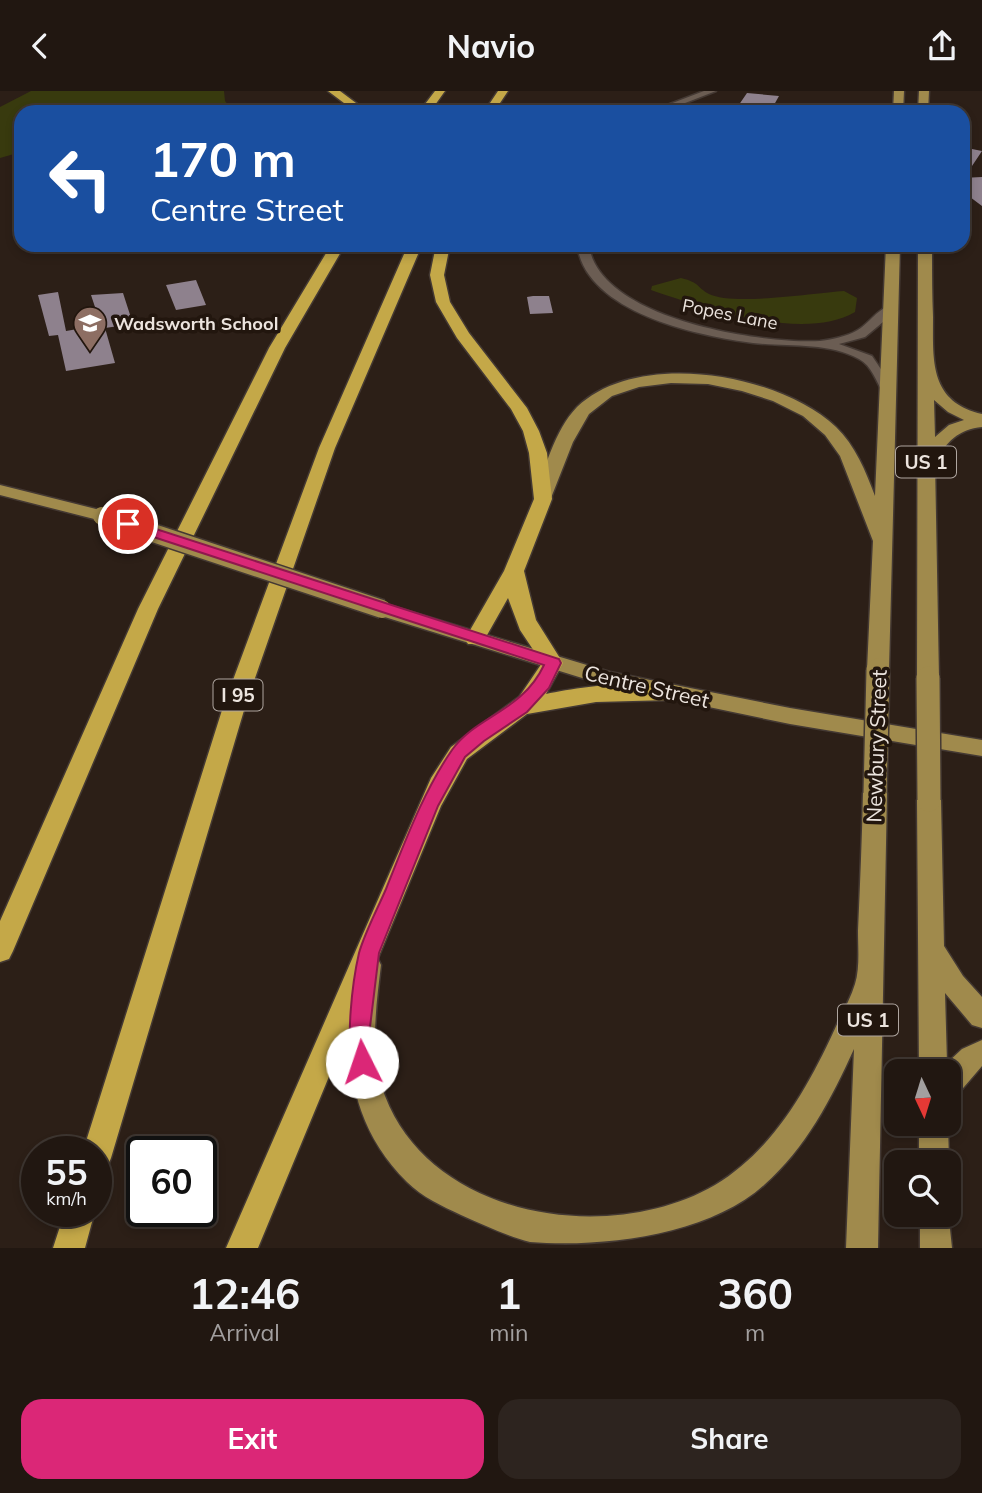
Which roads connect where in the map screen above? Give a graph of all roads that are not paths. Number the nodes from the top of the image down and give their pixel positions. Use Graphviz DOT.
graph roads {
  1 [pos="333,91"];
  2 [pos="440,91"];
  3 [pos="712,91"];
  4 [pos="353,105"];
  5 [pos="429,105"];
  6 [pos="673,105"];
  7 [pos="328,252"];
  8 [pos="334,252"];
  9 [pos="412,252"];
  10 [pos="442,252"];
  11 [pos="584,252"];
  12 [pos="893,252"];
  13 [pos="925,252"];
  14 [pos="322,270"];
  15 [pos="891,309"];
  16 [pos="821,345"];
  17 [pos="925,366"];
  18 [pos="888,390"];
  19 [pos="982,420"];
  20 [pos="926,463"];
  21 [pos="0,490"];
  22 [pos="543,499"];
  23 [pos="883,542"];
  24 [pos="514,571"];
  25 [pos="475,639"];
  26 [pos="553,663"];
  27 [pos="670,693"];
  28 [pos="521,708"];
  29 [pos="982,748"];
  30 [pos="931,948"];
  31 [pos="0,951"];
  32 [pos="369,953"];
  33 [pos="869,983"];
  34 [pos="982,1016"];
  35 [pos="982,1053"];
  36 [pos="933,1059"];
  37 [pos="961,1068"];
  38 [pos="103,1136"];
  39 [pos="75,1227"];
  40 [pos="935,1227"];
  41 [pos="69,1248"];
  42 [pos="242,1248"];
  43 [pos="862,1248"];
  44 [pos="936,1248"];
  1 -- 4 [label="highway"];
  2 -- 5 [label="highway"];
  3 -- 6 [label="street"];
  7 -- 14 [label="highway"];
  8 -- 14 [label="highway"];
  9 -- 38 [label="highway, I 95"];
  10 -- 22 [label="highway"];
  11 -- 16 [label="street, Popes Lane"];
  12 -- 15 [label="main road, Newbury Street / US 1"];
  13 -- 17 [label="main road, US 1"];
  14 -- 31 [label="highway"];
  15 -- 16 [label="street, Popes Lane"];
  15 -- 18 [label="main road, Newbury Street / US 1"];
  16 -- 18 [label="street, Popes Lane"];
  17 -- 19 [label="main road"];
  17 -- 20 [label="main road, US 1"];
  18 -- 23 [label="main road, Newbury Street / US 1"];
  19 -- 20 [label="main road"];
  20 -- 30 [label="main road, US 1, bridge"];
  21 -- 25 [label="main road, Centre Street, bridge"];
  22 -- 23 [label="main road"];
  22 -- 24 [label="highway"];
  23 -- 33 [label="main road, Newbury Street / US 1, bridge"];
  24 -- 25 [label="highway"];
  24 -- 26 [label="highway"];
  25 -- 26 [label="main road, Centre Street"];
  26 -- 27 [label="main road, Centre Street"];
  26 -- 28 [label="highway"];
  27 -- 28 [label="highway"];
  27 -- 29 [label="main road, Centre Street"];
  28 -- 32 [label="highway"];
  30 -- 34 [label="main road"];
  30 -- 36 [label="main road, US 1"];
  32 -- 33 [label="main road"];
  32 -- 42 [label="highway"];
  33 -- 43 [label="main road, Newbury Street / US 1"];
  35 -- 37 [label="main road"];
  39 -- 41 [label="highway"];
  40 -- 44 [label="main road"];
}
